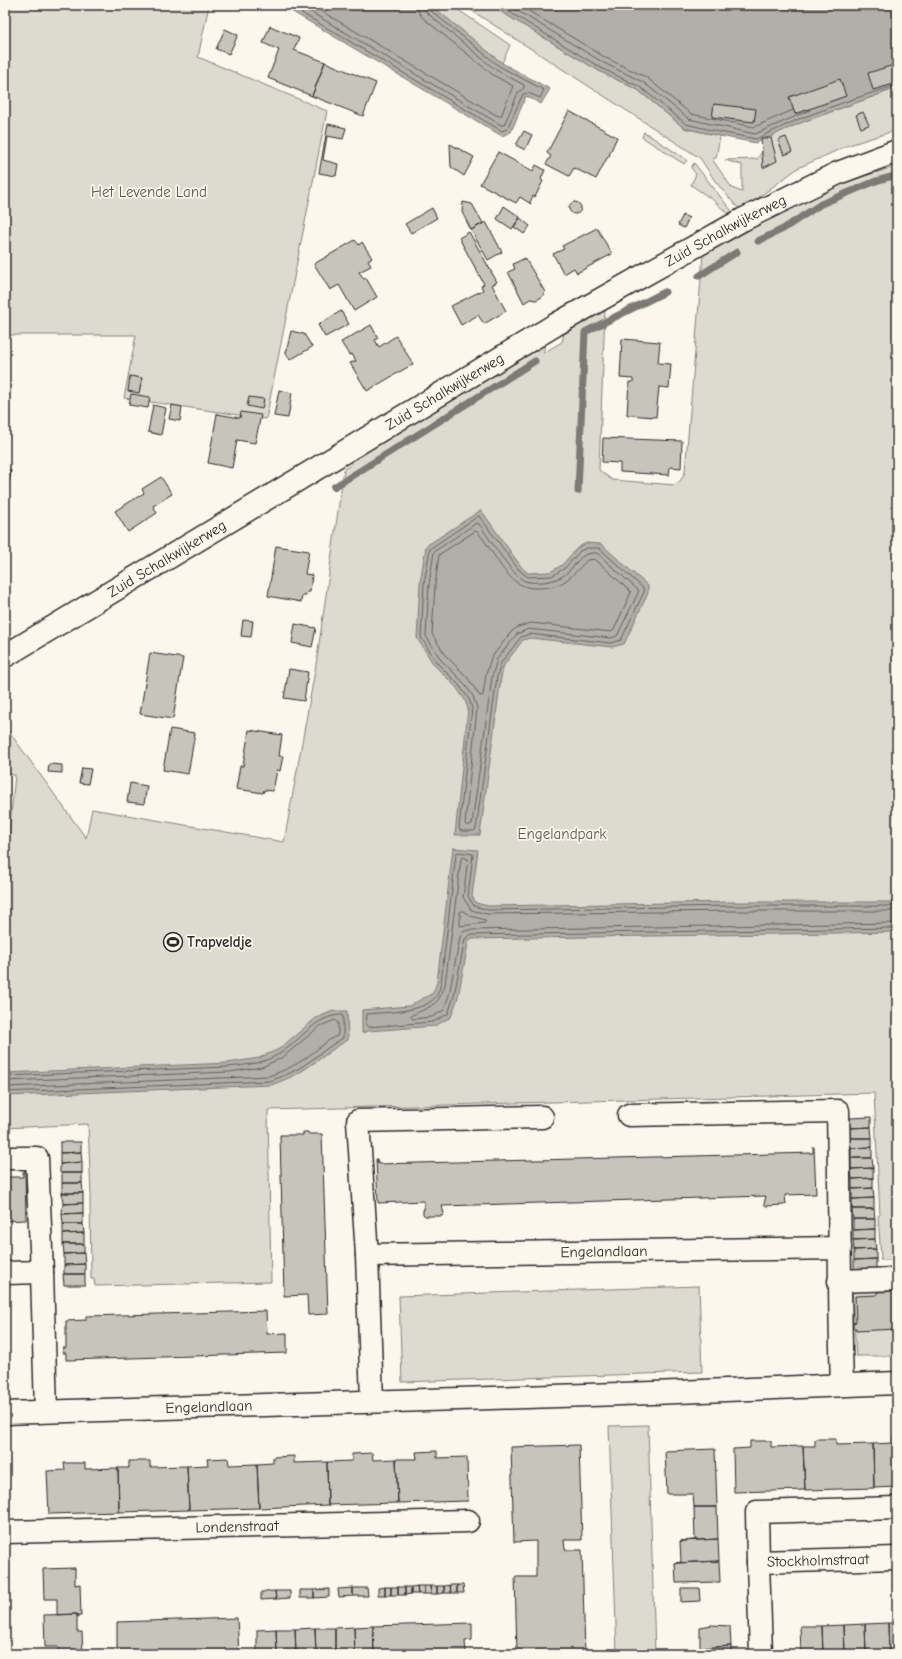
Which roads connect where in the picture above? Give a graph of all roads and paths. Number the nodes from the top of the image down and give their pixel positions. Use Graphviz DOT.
graph roads {
  1 [pos="897,151"];
  2 [pos="5,656"];
  3 [pos="629,1115"];
  4 [pos="542,1116"];
  5 [pos="5,1158"];
  6 [pos="840,1248"];
  7 [pos="367,1255"];
  8 [pos="42,1272"];
  9 [pos="5,1273"];
  10 [pos="897,1279"];
  11 [pos="839,1281"];
  12 [pos="897,1382"];
  13 [pos="842,1385"];
  14 [pos="372,1401"];
  15 [pos="46,1411"];
  16 [pos="5,1413"];
  17 [pos="897,1508"];
  18 [pos="468,1521"];
  19 [pos="5,1532"];
  20 [pos="897,1558"];
  21 [pos="758,1562"];
  22 [pos="761,1654"];
  1 -- 2 [label="street, Zuid Schalkwijkerweg"];
  3 -- 6 [label="street"];
  4 -- 7 [label="street"];
  5 -- 8 [label="street"];
  6 -- 7 [label="street, Engelandlaan"];
  6 -- 11 [label="street"];
  7 -- 14 [label="street"];
  8 -- 9 [label="street"];
  8 -- 15 [label="street"];
  10 -- 11 [label="street"];
  11 -- 13 [label="street"];
  12 -- 13 [label="street, Engelandlaan"];
  13 -- 14 [label="street, Engelandlaan"];
  14 -- 15 [label="street, Engelandlaan"];
  15 -- 16 [label="street, Engelandlaan"];
  17 -- 21 [label="street"];
  18 -- 19 [label="street, Londenstraat"];
  20 -- 21 [label="street, Stockholmstraat"];
  21 -- 22 [label="street, Stockholmstraat"];
}
